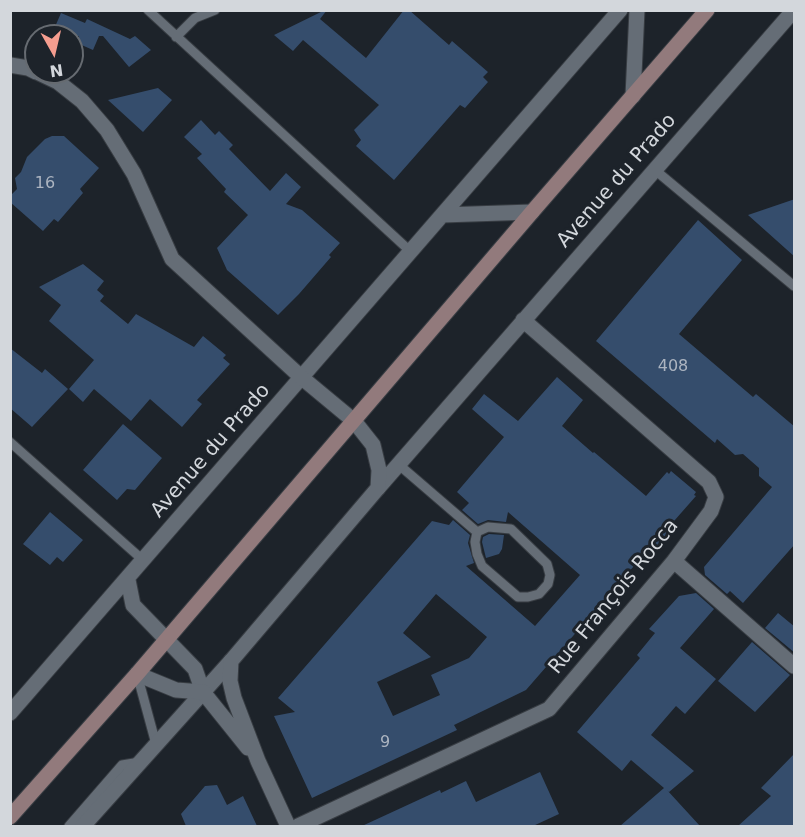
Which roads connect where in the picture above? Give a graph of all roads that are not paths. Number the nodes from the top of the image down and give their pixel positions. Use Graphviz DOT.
graph roads {
  1 [pos="148,10"];
  2 [pos="215,10"];
  3 [pos="620,10"];
  4 [pos="637,10"];
  5 [pos="707,10"];
  6 [pos="794,10"];
  7 [pos="193,14"];
  8 [pos="176,37"];
  9 [pos="61,84"];
  10 [pos="633,96"];
  11 [pos="655,170"];
  12 [pos="532,212"];
  13 [pos="442,215"];
  14 [pos="410,251"];
  15 [pos="795,286"];
  16 [pos="523,320"];
  17 [pos="301,377"];
  18 [pos="354,421"];
  19 [pos="10,442"];
  20 [pos="398,464"];
  21 [pos="378,488"];
  22 [pos="477,532"];
  23 [pos="144,561"];
  24 [pos="674,561"];
  25 [pos="128,580"];
  26 [pos="165,640"];
  27 [pos="231,661"];
  28 [pos="795,666"];
  29 [pos="137,674"];
  30 [pos="203,692"];
  31 [pos="10,713"];
  32 [pos="156,744"];
  33 [pos="258,761"];
  34 [pos="140,762"];
  35 [pos="10,818"];
  36 [pos="69,826"];
  37 [pos="83,826"];
  38 [pos="288,826"];
  39 [pos="298,826"];
  1 -- 8 [label="lane"];
  2 -- 7 [label="lane"];
  3 -- 13 [label="street, Avenue du Prado"];
  4 -- 10 [label="street"];
  5 -- 10 [label="main road"];
  6 -- 11 [label="street, Avenue du Prado"];
  7 -- 8 [label="lane"];
  8 -- 14 [label="lane"];
  9 -- 17 [label="street"];
  10 -- 12 [label="main road"];
  11 -- 15 [label="lane"];
  11 -- 16 [label="street, Avenue du Prado"];
  12 -- 13 [label="street"];
  12 -- 18 [label="main road"];
  13 -- 14 [label="street, Avenue du Prado"];
  14 -- 17 [label="street, Avenue du Prado"];
  16 -- 20 [label="street, Avenue du Prado"];
  16 -- 24 [label="street, Rue François Rocca"];
  17 -- 18 [label="street"];
  17 -- 23 [label="street, Avenue du Prado"];
  18 -- 21 [label="street"];
  18 -- 26 [label="main road"];
  19 -- 23 [label="lane"];
  20 -- 21 [label="street, Avenue du Prado"];
  20 -- 22 [label="lane"];
  21 -- 27 [label="street, Avenue du Prado"];
  22 -- 22 [label="lane"];
  23 -- 25 [label="street, Avenue du Prado"];
  24 -- 28 [label="street"];
  24 -- 39 [label="street, Rue François Rocca"];
  25 -- 26 [label="street"];
  25 -- 31 [label="street, Avenue du Prado"];
  26 -- 29 [label="main road"];
  26 -- 30 [label="street"];
  27 -- 30 [label="street, Avenue du Prado"];
  27 -- 33 [label="street"];
  29 -- 30 [label="street"];
  29 -- 32 [label="lane"];
  29 -- 35 [label="main road"];
  30 -- 32 [label="street, Avenue du Prado"];
  30 -- 33 [label="street"];
  32 -- 34 [label="street, Avenue du Prado"];
  33 -- 38 [label="street"];
  34 -- 36 [label="lane"];
  34 -- 37 [label="street, Avenue du Prado"];
}
